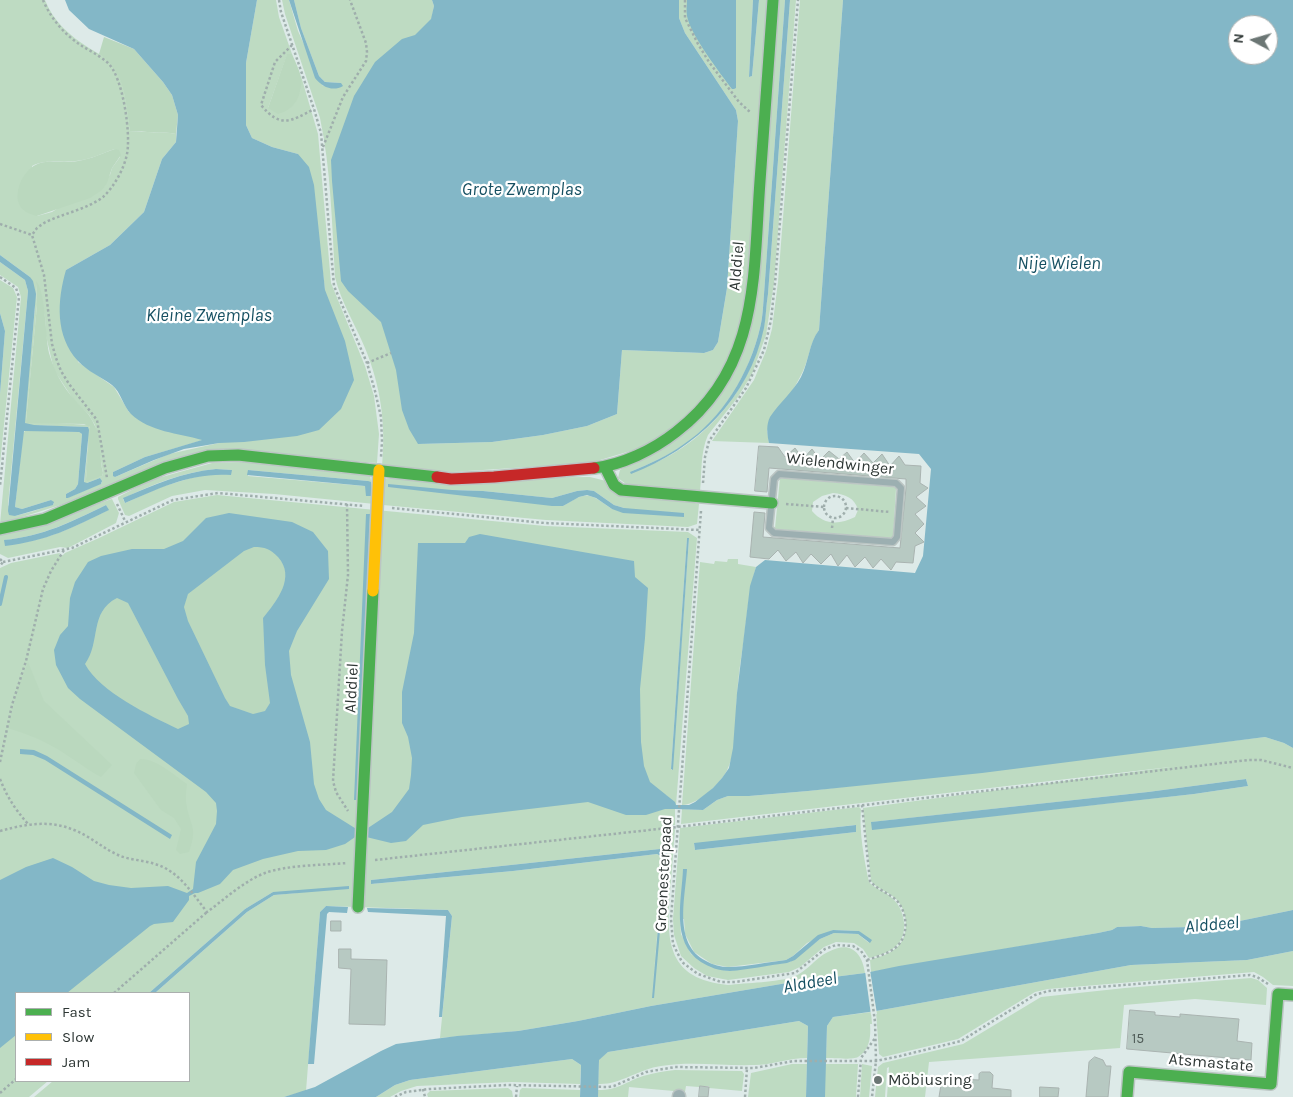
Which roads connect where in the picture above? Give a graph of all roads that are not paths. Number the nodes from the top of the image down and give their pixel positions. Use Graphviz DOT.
graph roads {
  1 [pos="772,0"];
  2 [pos="605,467"];
  3 [pos="379,470"];
  4 [pos="772,503"];
  5 [pos="0,529"];
  6 [pos="358,907"];
  7 [pos="1293,995"];
  8 [pos="1126,1097"];
  1 -- 2 [label="street, Alddiel"];
  2 -- 3 [label="street, Alddiel"];
  2 -- 4 [label="street"];
  3 -- 5 [label="street, Alddiel"];
  3 -- 6 [label="street, Alddiel"];
  4 -- 4 [label="lane, Wielendwinger"];
  7 -- 8 [label="street, Atsmastate"];
}
